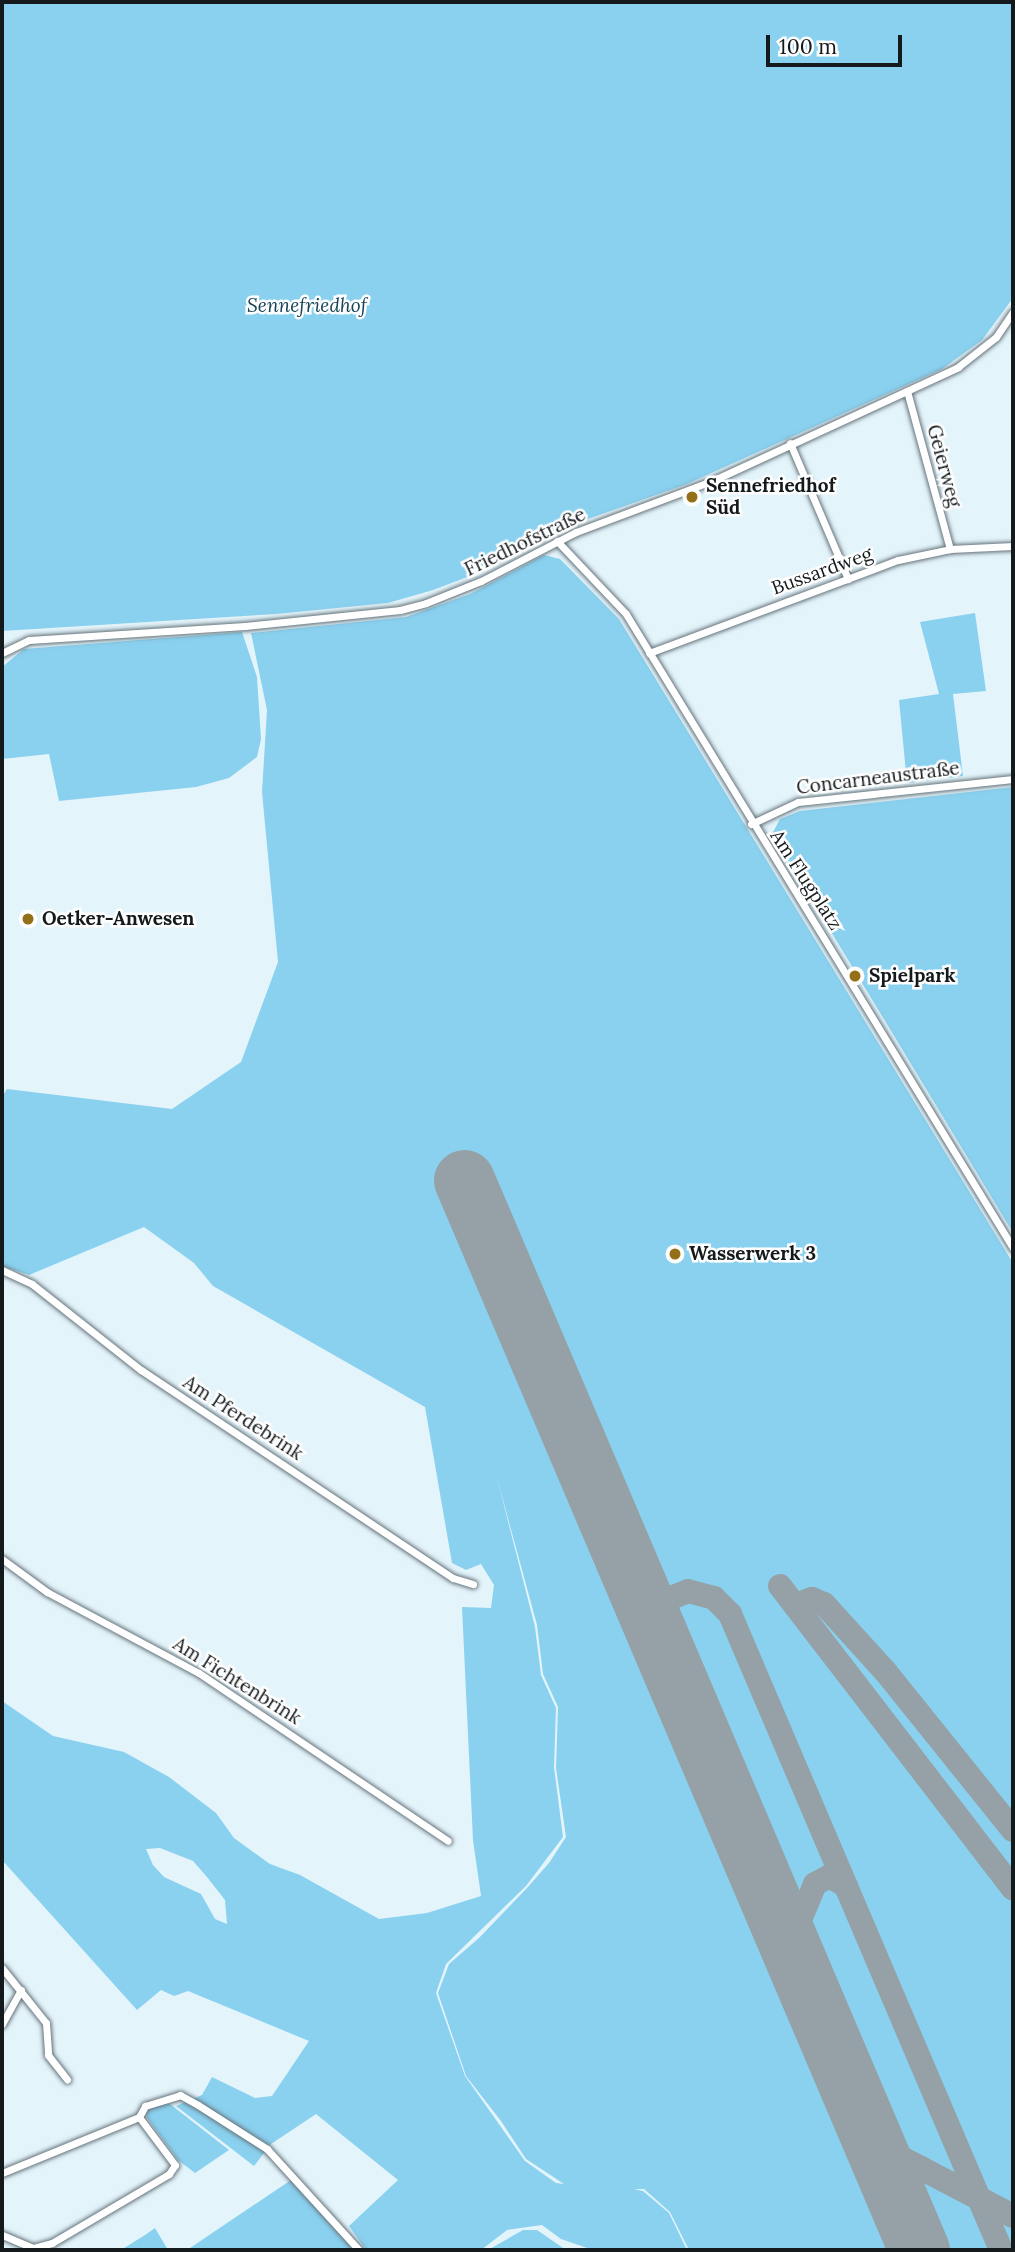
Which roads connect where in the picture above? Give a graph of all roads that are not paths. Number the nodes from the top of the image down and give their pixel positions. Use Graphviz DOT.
graph roads {
  1 [pos="1013,312"];
  2 [pos="1010,323"];
  3 [pos="907,391"];
  4 [pos="790,443"];
  5 [pos="557,541"];
  6 [pos="1013,546"];
  7 [pos="950,549"];
  8 [pos="848,579"];
  9 [pos="2,652"];
  10 [pos="649,653"];
  11 [pos="1013,779"];
  12 [pos="751,824"];
  13 [pos="1013,1248"];
  14 [pos="2,1270"];
  15 [pos="2,1559"];
  16 [pos="473,1584"];
  17 [pos="448,1841"];
  18 [pos="2,1968"];
  19 [pos="21,1990"];
  20 [pos="2,2024"];
  21 [pos="68,2079"];
  22 [pos="139,2116"];
  23 [pos="2,2173"];
  24 [pos="2,2235"];
  25 [pos="359,2250"];
  1 -- 2 [label="street, Friedhofstraße"];
  2 -- 3 [label="street, Friedhofstraße"];
  3 -- 4 [label="street, Friedhofstraße"];
  3 -- 7 [label="street, Geierweg"];
  4 -- 5 [label="street, Friedhofstraße"];
  4 -- 8 [label="street"];
  5 -- 9 [label="street, Friedhofstraße"];
  5 -- 10 [label="street, Am Flugplatz"];
  6 -- 7 [label="street, Bussardweg"];
  7 -- 8 [label="street, Bussardweg"];
  8 -- 10 [label="street, Bussardweg"];
  10 -- 12 [label="street, Am Flugplatz"];
  11 -- 12 [label="street, Concarneaustraße"];
  12 -- 13 [label="street, Am Flugplatz"];
  14 -- 16 [label="street, Am Pferdebrink"];
  15 -- 17 [label="street, Am Fichtenbrink"];
  18 -- 19 [label="street"];
  19 -- 20 [label="street"];
  19 -- 21 [label="street"];
  22 -- 23 [label="street"];
  22 -- 24 [label="street"];
  22 -- 25 [label="street"];
}
